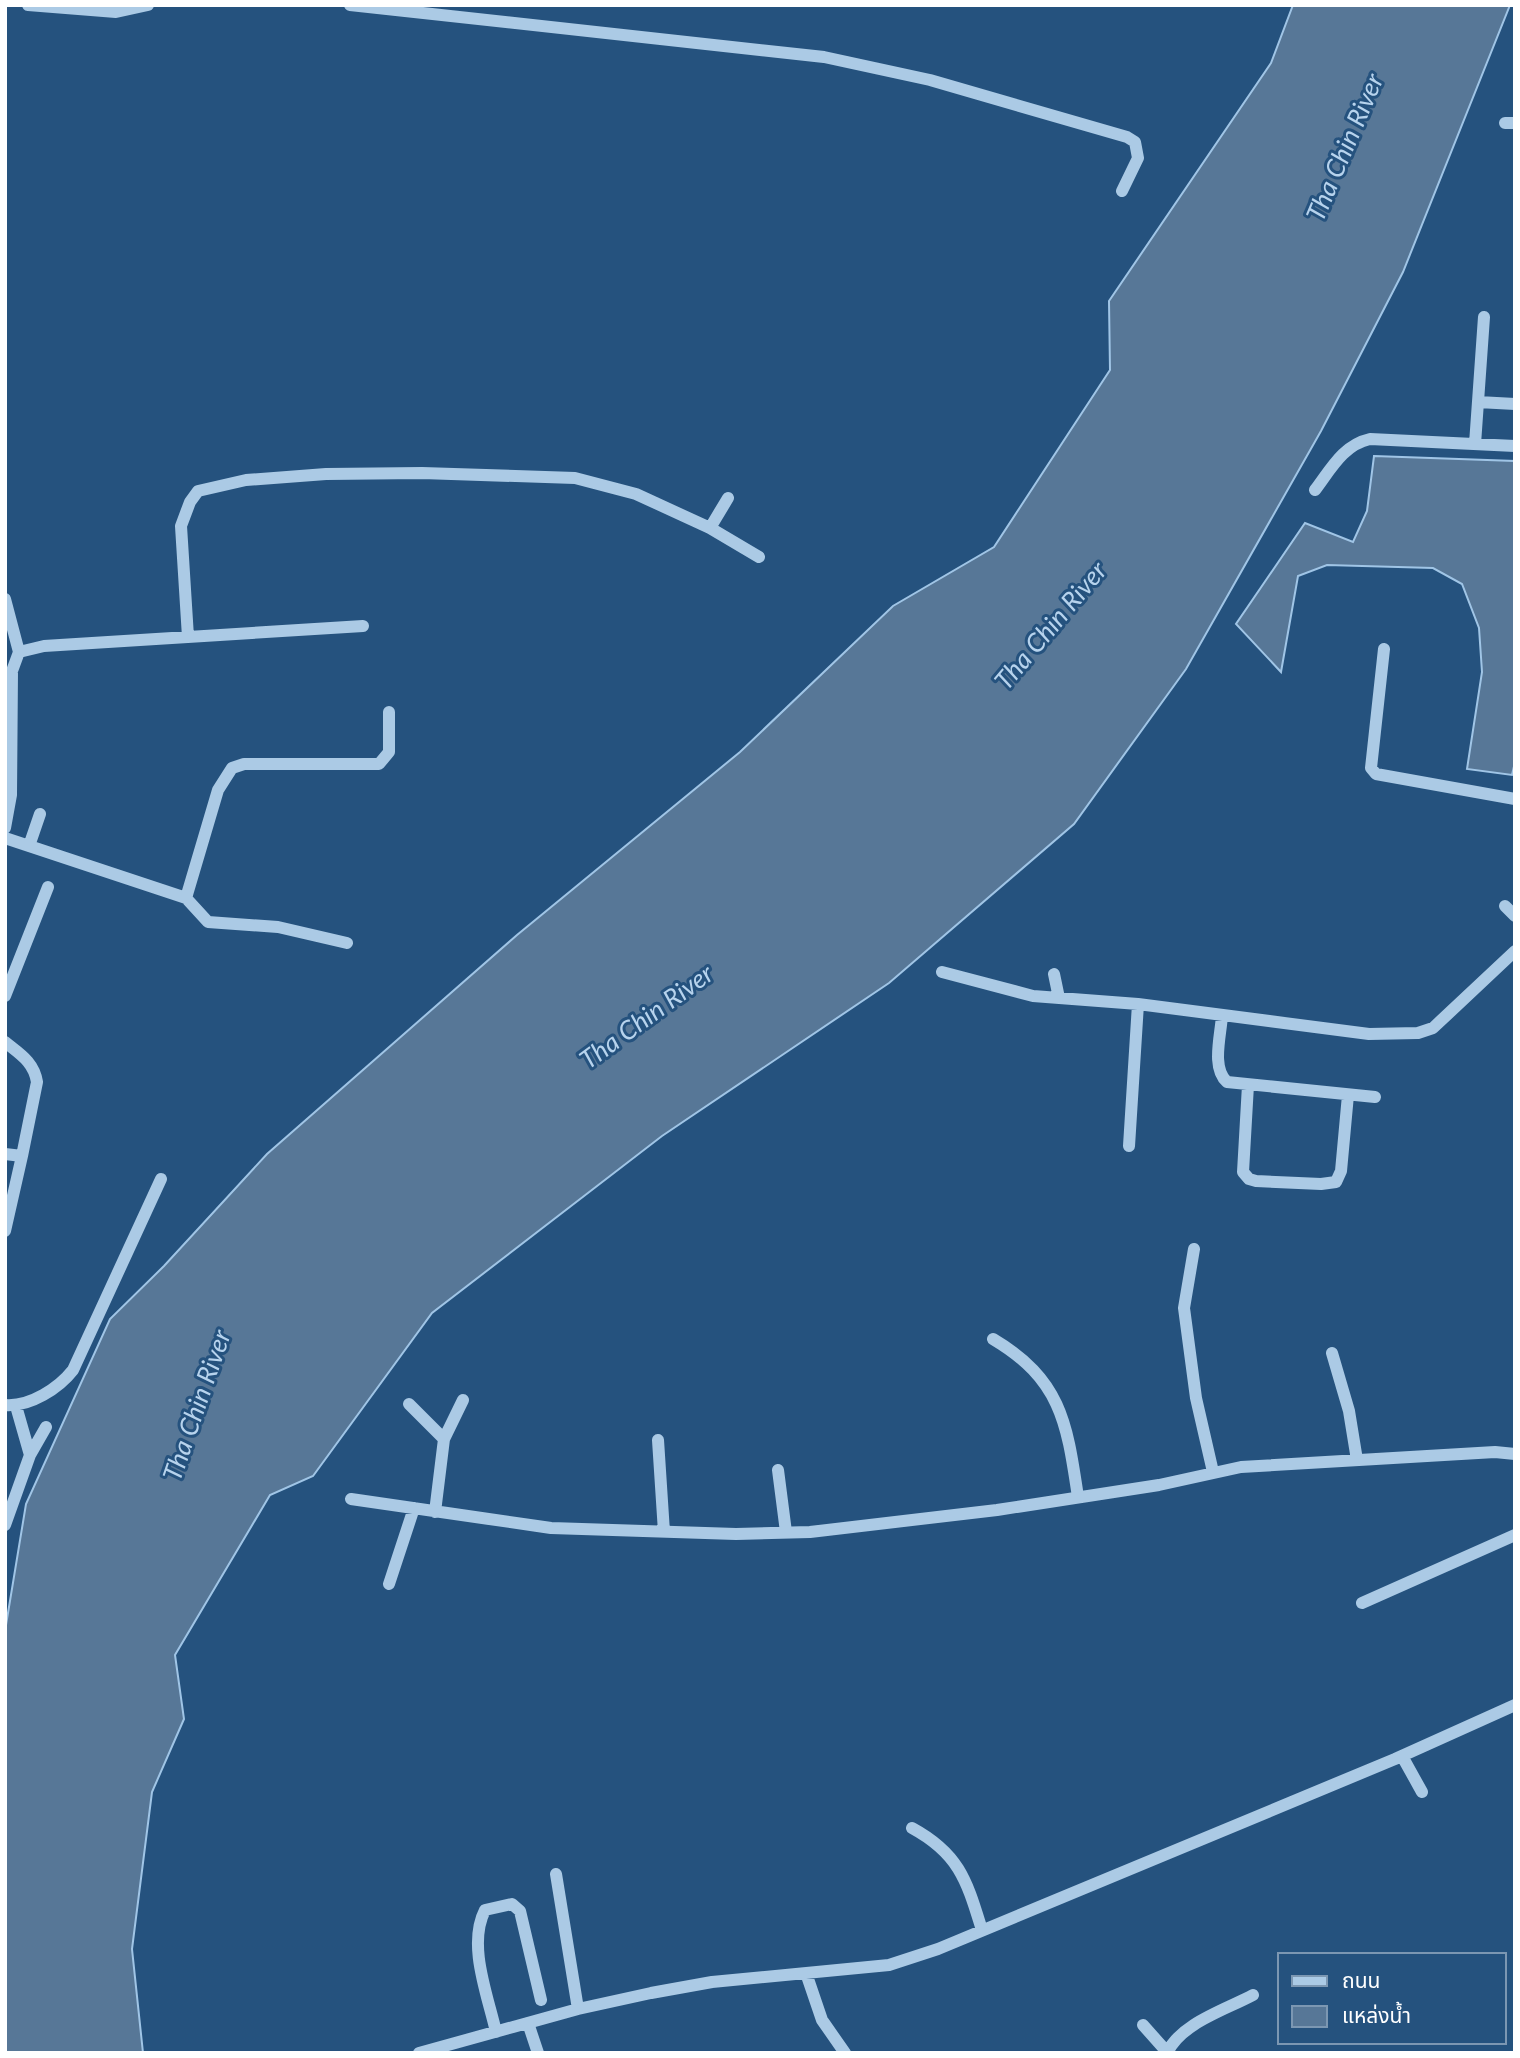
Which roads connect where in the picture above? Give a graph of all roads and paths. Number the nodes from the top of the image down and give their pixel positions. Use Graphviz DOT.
graph roads {
  1 [pos="28,5"];
  2 [pos="148,5"];
  3 [pos="350,5"];
  4 [pos="1122,191"];
  5 [pos="1484,317"];
  6 [pos="1478,402"];
  7 [pos="1515,404"];
  8 [pos="1475,444"];
  9 [pos="1515,446"];
  10 [pos="1315,490"];
  11 [pos="728,498"];
  12 [pos="710,528"];
  13 [pos="759,557"];
  14 [pos="5,599"];
  15 [pos="363,626"];
  16 [pos="188,637"];
  17 [pos="1384,649"];
  18 [pos="19,652"];
  19 [pos="389,712"];
  20 [pos="1515,799"];
  21 [pos="40,814"];
  22 [pos="5,828"];
  23 [pos="5,838"];
  24 [pos="29,846"];
  25 [pos="48,887"];
  26 [pos="186,898"];
  27 [pos="1505,906"];
  28 [pos="1515,916"];
  29 [pos="346,943"];
  30 [pos="1515,951"];
  31 [pos="942,972"];
  32 [pos="1054,974"];
  33 [pos="5,996"];
  34 [pos="1059,998"];
  35 [pos="1139,1004"];
  36 [pos="1222,1015"];
  37 [pos="5,1042"];
  38 [pos="1248,1085"];
  39 [pos="1348,1094"];
  40 [pos="1375,1097"];
  41 [pos="1129,1146"];
  42 [pos="5,1154"];
  43 [pos="22,1156"];
  44 [pos="160,1179"];
  45 [pos="5,1231"];
  46 [pos="1194,1249"];
  47 [pos="993,1339"];
  48 [pos="1332,1353"];
  49 [pos="463,1399"];
  50 [pos="409,1404"];
  51 [pos="11,1405"];
  52 [pos="46,1427"];
  53 [pos="444,1439"];
  54 [pos="658,1440"];
  55 [pos="1514,1454"];
  56 [pos="30,1455"];
  57 [pos="1357,1460"];
  58 [pos="778,1470"];
  59 [pos="1213,1472"];
  60 [pos="1078,1497"];
  61 [pos="351,1499"];
  62 [pos="414,1508"];
  63 [pos="435,1512"];
  64 [pos="5,1525"];
  65 [pos="664,1532"];
  66 [pos="786,1532"];
  67 [pos="1515,1535"];
  68 [pos="390,1584"];
  69 [pos="1362,1604"];
  70 [pos="1515,1705"];
  71 [pos="1402,1756"];
  72 [pos="1422,1792"];
  73 [pos="912,1828"];
  74 [pos="556,1874"];
  75 [pos="982,1930"];
  76 [pos="806,1973"];
  77 [pos="1253,1995"];
  78 [pos="541,2000"];
  79 [pos="578,2009"];
  80 [pos="528,2023"];
  81 [pos="1143,2025"];
  82 [pos="496,2032"];
  83 [pos="419,2053"];
  84 [pos="538,2053"];
  85 [pos="845,2053"];
  86 [pos="1167,2053"];
  1 -- 2 [label="street"];
  3 -- 4 [label="street"];
  5 -- 6 [label="street"];
  6 -- 7 [label="street"];
  6 -- 8 [label="street"];
  8 -- 9 [label="street"];
  8 -- 10 [label="street"];
  11 -- 12 [label="street"];
  12 -- 13 [label="street"];
  12 -- 16 [label="street"];
  14 -- 18 [label="street"];
  15 -- 16 [label="street"];
  16 -- 18 [label="street"];
  17 -- 20 [label="street"];
  18 -- 22 [label="street"];
  19 -- 26 [label="street"];
  21 -- 24 [label="street"];
  23 -- 24 [label="street"];
  24 -- 26 [label="street"];
  25 -- 33 [label="street"];
  26 -- 29 [label="street"];
  27 -- 28 [label="street"];
  30 -- 36 [label="street"];
  31 -- 34 [label="street"];
  32 -- 34 [label="street"];
  34 -- 35 [label="street"];
  35 -- 36 [label="street"];
  35 -- 41 [label="street"];
  36 -- 38 [label="street"];
  37 -- 43 [label="street"];
  38 -- 39 [label="street"];
  38 -- 39 [label="street"];
  39 -- 40 [label="street"];
  42 -- 43 [label="street"];
  43 -- 45 [label="street"];
  44 -- 51 [label="street"];
  46 -- 59 [label="street"];
  47 -- 60 [label="street"];
  48 -- 57 [label="street"];
  49 -- 53 [label="street"];
  50 -- 53 [label="street"];
  51 -- 56 [label="street"];
  52 -- 56 [label="street"];
  53 -- 63 [label="street"];
  54 -- 65 [label="street"];
  55 -- 57 [label="street"];
  56 -- 64 [label="street"];
  57 -- 59 [label="street"];
  58 -- 66 [label="street"];
  59 -- 60 [label="street"];
  60 -- 66 [label="street"];
  61 -- 62 [label="street"];
  62 -- 63 [label="street"];
  62 -- 68 [label="street"];
  63 -- 65 [label="street"];
  65 -- 66 [label="street"];
  67 -- 69 [label="street"];
  70 -- 71 [label="street"];
  71 -- 72 [label="street"];
  71 -- 75 [label="street"];
  73 -- 75 [label="street"];
  74 -- 79 [label="street"];
  75 -- 76 [label="street"];
  76 -- 79 [label="street"];
  76 -- 85 [label="street"];
  77 -- 86 [label="street"];
  78 -- 82 [label="street"];
  79 -- 80 [label="street"];
  80 -- 82 [label="street"];
  80 -- 84 [label="street"];
  81 -- 86 [label="street"];
  82 -- 83 [label="street"];
}
